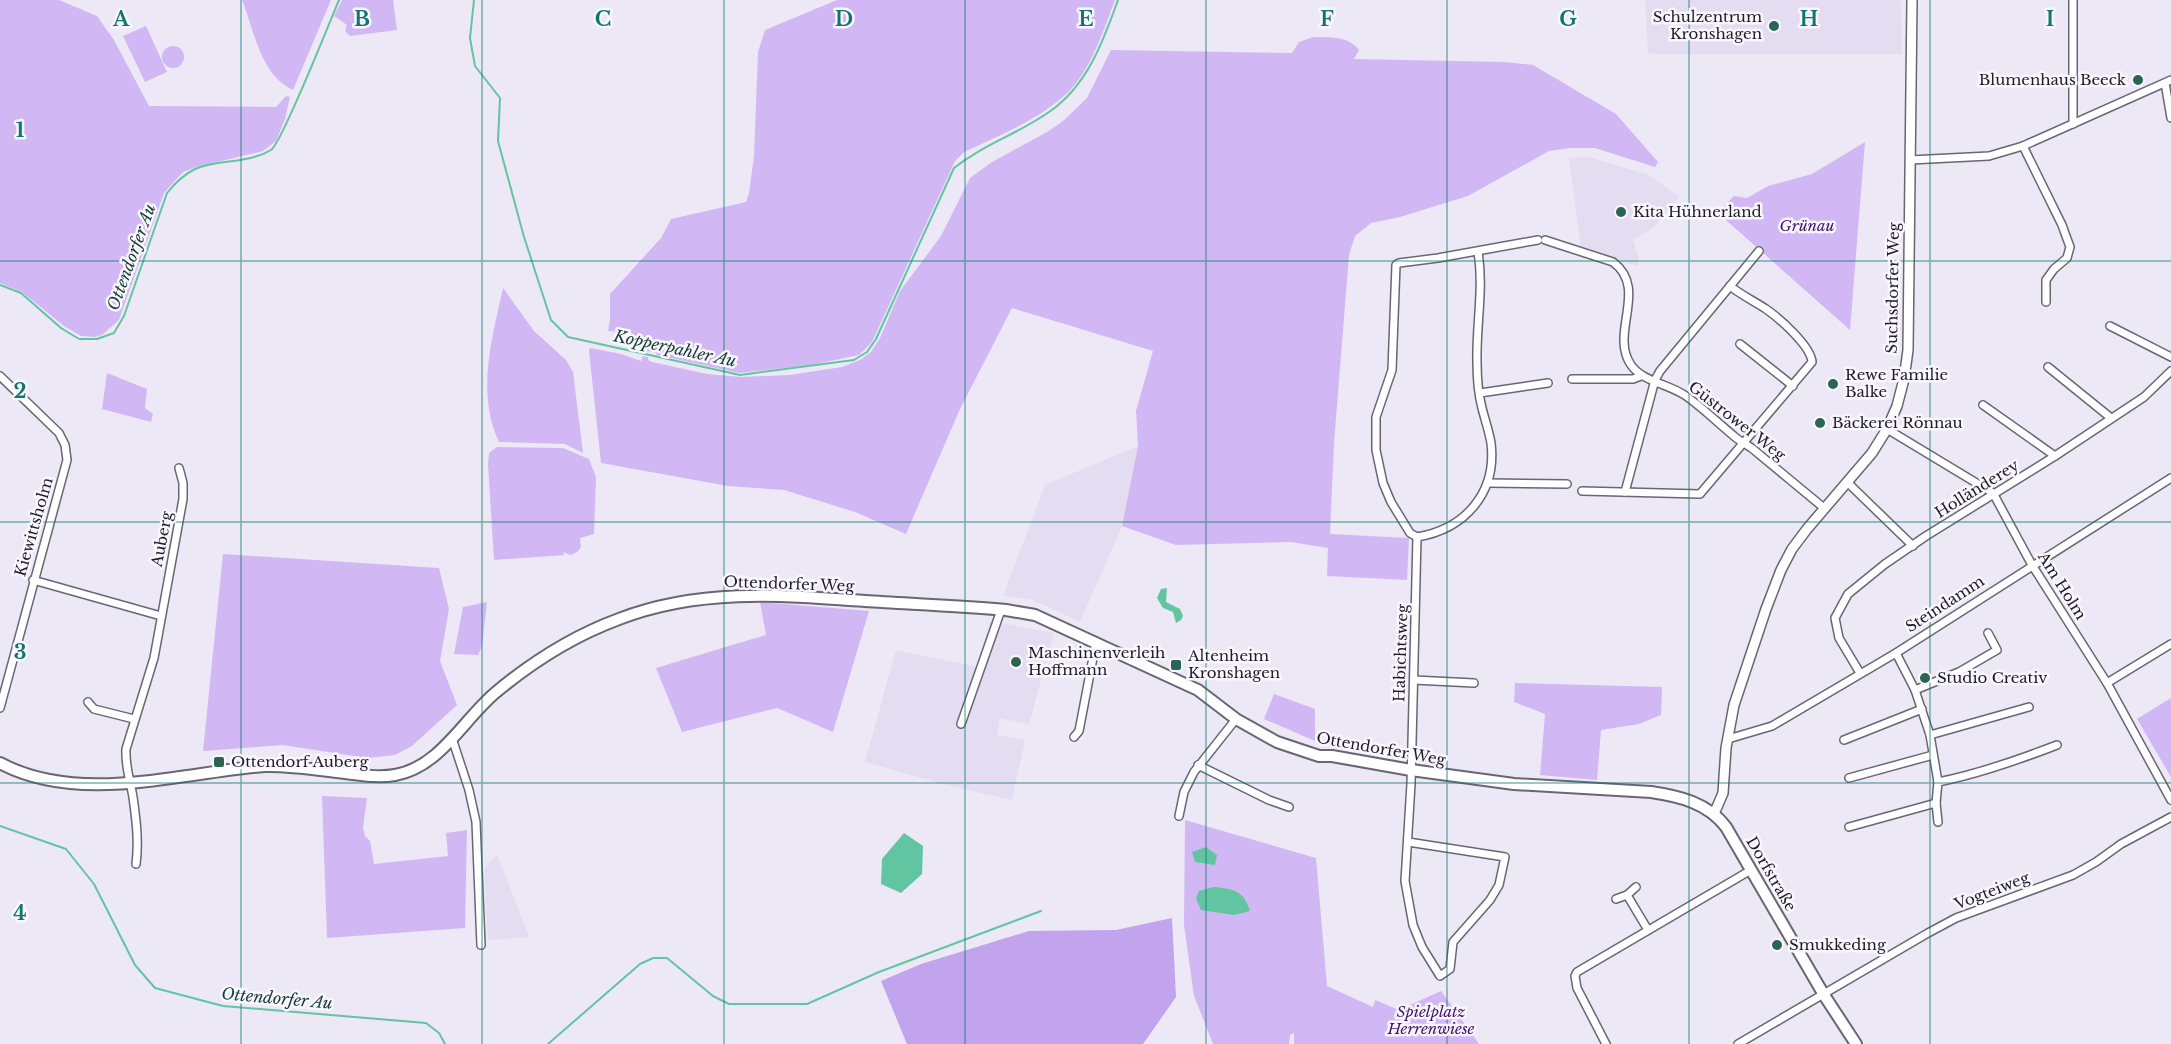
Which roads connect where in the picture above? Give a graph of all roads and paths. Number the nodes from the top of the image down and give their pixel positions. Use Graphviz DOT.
graph roads {
  1 [pos="1912,0"];
  2 [pos="2073,0"];
  3 [pos="2168,81"];
  4 [pos="2171,118"];
  5 [pos="2073,124"];
  6 [pos="2023,146"];
  7 [pos="1910,160"];
  8 [pos="1760,251"];
  9 [pos="1478,252"];
  10 [pos="1730,286"];
  11 [pos="2046,302"];
  12 [pos="2110,326"];
  13 [pos="1740,344"];
  14 [pos="2171,357"];
  15 [pos="2048,367"];
  16 [pos="2171,371"];
  17 [pos="0,376"];
  18 [pos="1641,376"];
  19 [pos="1572,379"];
  20 [pos="1655,380"];
  21 [pos="1548,383"];
  22 [pos="1792,386"];
  23 [pos="1480,393"];
  24 [pos="1983,405"];
  25 [pos="2111,418"];
  26 [pos="1887,429"];
  27 [pos="1744,443"];
  28 [pos="2055,456"];
  29 [pos="179,468"];
  30 [pos="2171,479"];
  31 [pos="1848,482"];
  32 [pos="1488,483"];
  33 [pos="1567,484"];
  34 [pos="1582,491"];
  35 [pos="1625,492"];
  36 [pos="1994,493"];
  37 [pos="1824,508"];
  38 [pos="1418,537"];
  39 [pos="1913,546"];
  40 [pos="2032,565"];
  41 [pos="33,580"];
  42 [pos="1001,610"];
  43 [pos="161,616"];
  44 [pos="1988,633"];
  45 [pos="1096,642"];
  46 [pos="2171,644"];
  47 [pos="1896,653"];
  48 [pos="1860,674"];
  49 [pos="1413,680"];
  50 [pos="1474,683"];
  51 [pos="2108,683"];
  52 [pos="1915,690"];
  53 [pos="88,702"];
  54 [pos="2029,707"];
  55 [pos="0,708"];
  56 [pos="1922,709"];
  57 [pos="134,719"];
  58 [pos="1236,719"];
  59 [pos="962,724"];
  60 [pos="1930,735"];
  61 [pos="1074,737"];
  62 [pos="452,738"];
  63 [pos="1728,739"];
  64 [pos="1844,740"];
  65 [pos="2057,745"];
  66 [pos="1933,755"];
  67 [pos="0,763"];
  68 [pos="1198,765"];
  69 [pos="1411,770"];
  70 [pos="1849,778"];
  71 [pos="1938,782"];
  72 [pos="129,783"];
  73 [pos="2171,800"];
  74 [pos="1936,803"];
  75 [pos="1289,807"];
  76 [pos="1714,814"];
  77 [pos="1179,816"];
  78 [pos="2171,817"];
  79 [pos="1938,822"];
  80 [pos="1849,827"];
  81 [pos="1408,842"];
  82 [pos="136,864"];
  83 [pos="1752,870"];
  84 [pos="1636,887"];
  85 [pos="1627,895"];
  86 [pos="1616,899"];
  87 [pos="1648,930"];
  88 [pos="481,945"];
  89 [pos="1824,995"];
  90 [pos="1606,1044"];
  91 [pos="1738,1044"];
  92 [pos="1856,1044"];
  1 -- 7 [label="street, Suchsdorfer Weg"];
  2 -- 5 [label="street"];
  3 -- 4 [label="street"];
  3 -- 5 [label="street"];
  5 -- 6 [label="street"];
  6 -- 7 [label="street"];
  6 -- 11 [label="street"];
  7 -- 26 [label="street, Suchsdorfer Weg"];
  8 -- 10 [label="street"];
  9 -- 18 [label="street"];
  9 -- 23 [label="street"];
  9 -- 38 [label="street"];
  10 -- 20 [label="street"];
  10 -- 22 [label="street"];
  12 -- 14 [label="street"];
  13 -- 22 [label="street"];
  15 -- 25 [label="street"];
  16 -- 25 [label="street, Holländerey"];
  17 -- 41 [label="street, Kiewittsholm"];
  18 -- 19 [label="street"];
  18 -- 20 [label="street, Güstrower Weg"];
  20 -- 27 [label="street, Güstrower Weg"];
  20 -- 35 [label="street"];
  21 -- 23 [label="street"];
  22 -- 27 [label="street"];
  23 -- 32 [label="street"];
  24 -- 28 [label="street"];
  25 -- 28 [label="street, Holländerey"];
  26 -- 31 [label="street, Suchsdorfer Weg"];
  26 -- 36 [label="street"];
  27 -- 35 [label="street"];
  27 -- 37 [label="street, Güstrower Weg"];
  28 -- 36 [label="street, Holländerey"];
  29 -- 43 [label="street, Auberg"];
  30 -- 40 [label="street, Steindamm"];
  31 -- 37 [label="street, Suchsdorfer Weg"];
  31 -- 39 [label="street"];
  32 -- 33 [label="street"];
  32 -- 38 [label="street"];
  34 -- 35 [label="street"];
  36 -- 39 [label="street, Holländerey"];
  36 -- 40 [label="street, Am Holm"];
  37 -- 63 [label="street, Suchsdorfer Weg"];
  38 -- 49 [label="street, Habichtsweg"];
  39 -- 48 [label="street, Holländerey"];
  40 -- 47 [label="street, Steindamm"];
  40 -- 51 [label="street, Am Holm"];
  41 -- 43 [label="street"];
  41 -- 55 [label="street, Kiewittsholm"];
  42 -- 45 [label="main road, Ottendorfer Weg"];
  42 -- 59 [label="street"];
  42 -- 62 [label="main road, Ottendorfer Weg"];
  43 -- 57 [label="street, Auberg"];
  44 -- 52 [label="street"];
  45 -- 58 [label="main road, Ottendorfer Weg"];
  45 -- 61 [label="street"];
  46 -- 51 [label="street"];
  47 -- 48 [label="street, Steindamm"];
  47 -- 52 [label="street"];
  48 -- 63 [label="street, Steindamm"];
  49 -- 50 [label="street"];
  49 -- 69 [label="street, Habichtsweg"];
  51 -- 73 [label="street, Am Holm"];
  52 -- 56 [label="street"];
  53 -- 57 [label="street"];
  54 -- 60 [label="street"];
  56 -- 60 [label="street"];
  56 -- 64 [label="street"];
  57 -- 72 [label="street, Auberg"];
  58 -- 68 [label="street"];
  58 -- 69 [label="main road, Ottendorfer Weg"];
  60 -- 66 [label="street"];
  62 -- 72 [label="main road, Ottendorfer Weg"];
  62 -- 88 [label="street"];
  63 -- 76 [label="street, Suchsdorfer Weg"];
  65 -- 71 [label="street"];
  66 -- 70 [label="street"];
  66 -- 71 [label="street"];
  67 -- 72 [label="main road"];
  68 -- 75 [label="street"];
  68 -- 77 [label="street"];
  69 -- 76 [label="main road, Ottendorfer Weg"];
  69 -- 81 [label="street, Habichtsweg"];
  71 -- 74 [label="street"];
  72 -- 82 [label="street, Auberg"];
  74 -- 79 [label="street"];
  74 -- 80 [label="street"];
  76 -- 83 [label="main road, Dorfstraße"];
  78 -- 89 [label="street, Vogteiweg"];
  81 -- 81 [label="street, Habichtsweg"];
  83 -- 87 [label="street"];
  83 -- 89 [label="main road, Dorfstraße"];
  84 -- 85 [label="street"];
  85 -- 86 [label="street"];
  85 -- 87 [label="street"];
  87 -- 90 [label="street"];
  89 -- 91 [label="street, Vogteiweg"];
  89 -- 92 [label="main road, Dorfstraße"];
}
